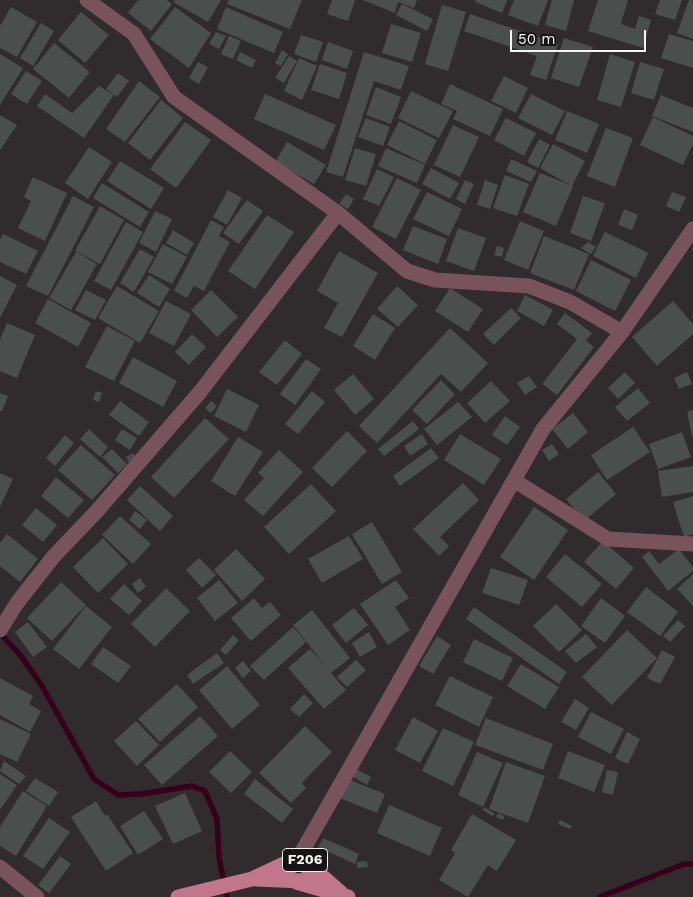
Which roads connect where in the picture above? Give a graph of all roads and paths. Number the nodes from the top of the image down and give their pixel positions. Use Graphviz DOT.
graph roads {
  1 [pos="87,0"];
  2 [pos="338,213"];
  3 [pos="693,229"];
  4 [pos="622,332"];
  5 [pos="515,481"];
  6 [pos="693,544"];
  7 [pos="0,630"];
  8 [pos="299,861"];
  9 [pos="0,867"];
  10 [pos="247,880"];
  11 [pos="293,881"];
  12 [pos="346,896"];
  13 [pos="37,897"];
  14 [pos="178,897"];
  1 -- 2 [label="street"];
  2 -- 4 [label="street"];
  2 -- 7 [label="street"];
  3 -- 4 [label="street"];
  4 -- 5 [label="street"];
  5 -- 6 [label="street"];
  5 -- 8 [label="street"];
  8 -- 10 [label="main road, F206"];
  8 -- 11 [label="main road, F206"];
  8 -- 11 [label="main road, F206"];
  8 -- 12 [label="main road, F206"];
  9 -- 13 [label="street"];
  10 -- 11 [label="main road, F206"];
  10 -- 14 [label="main road, F206"];
  11 -- 12 [label="main road, F206"];
}
